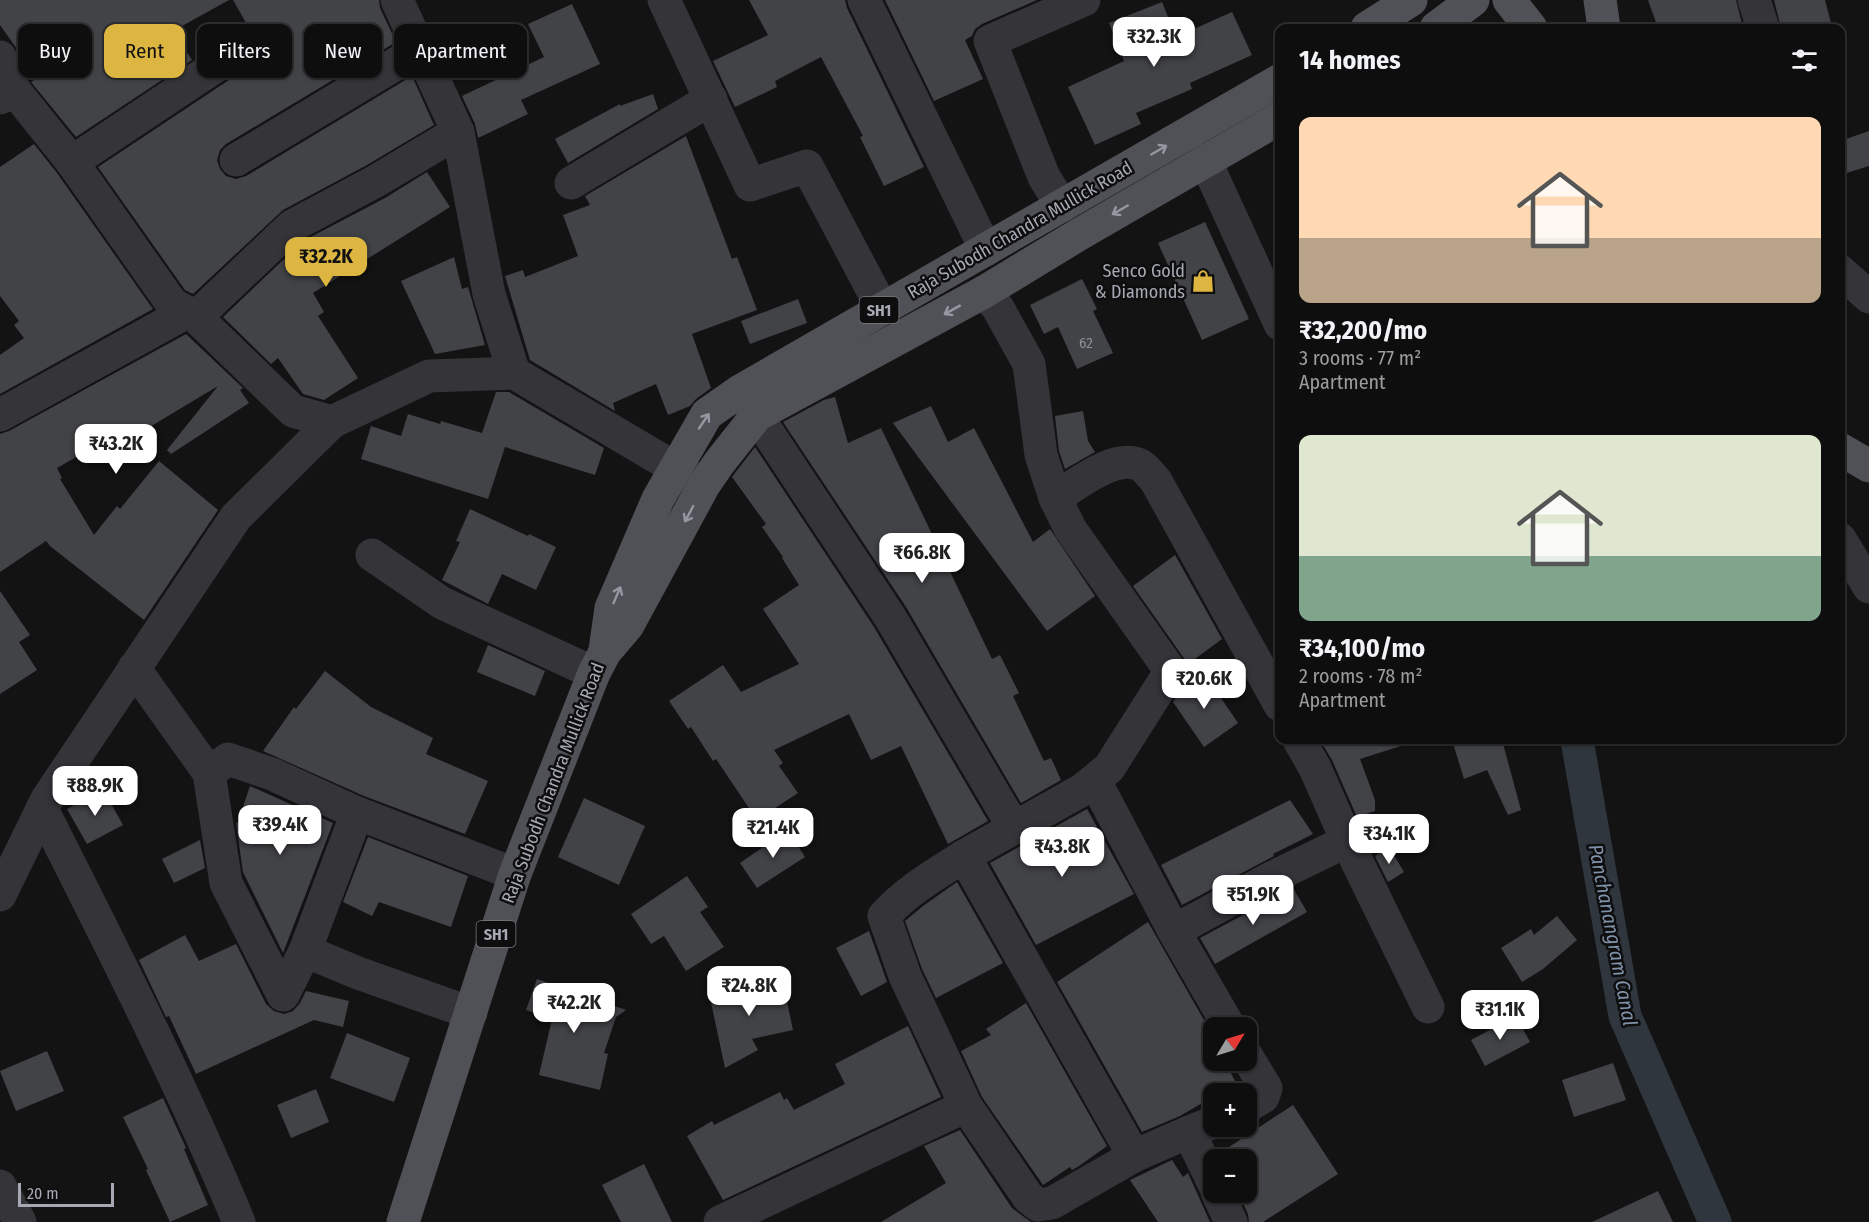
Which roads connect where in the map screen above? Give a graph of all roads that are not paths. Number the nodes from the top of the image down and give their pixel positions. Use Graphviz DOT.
graph roads {
  1 [pos="397,0"];
  2 [pos="664,0"];
  3 [pos="864,0"];
  4 [pos="1084,0"];
  5 [pos="1411,0"];
  6 [pos="1473,0"];
  7 [pos="1509,0"];
  8 [pos="1600,0"];
  9 [pos="1754,0"];
  10 [pos="1442,20"];
  11 [pos="408,24"];
  12 [pos="1373,24"];
  13 [pos="1528,24"];
  14 [pos="1603,24"];
  15 [pos="1762,24"];
  16 [pos="0,57"];
  17 [pos="394,65"];
  18 [pos="198,78"];
  19 [pos="432,78"];
  20 [pos="1275,83"];
  21 [pos="8,94"];
  22 [pos="711,99"];
  23 [pos="1275,121"];
  24 [pos="458,132"];
  25 [pos="236,160"];
  26 [pos="1205,160"];
  27 [pos="72,162"];
  28 [pos="571,183"];
  29 [pos="1062,206"];
  30 [pos="987,250"];
  31 [pos="1845,276"];
  32 [pos="984,292"];
  33 [pos="1869,297"];
  34 [pos="882,308"];
  35 [pos="1275,313"];
  36 [pos="191,314"];
  37 [pos="514,373"];
  38 [pos="749,403"];
  39 [pos="0,416"];
  40 [pos="332,422"];
  41 [pos="1845,452"];
  42 [pos="1869,466"];
  43 [pos="675,467"];
  44 [pos="704,485"];
  45 [pos="1054,498"];
  46 [pos="1845,547"];
  47 [pos="372,555"];
  48 [pos="1869,587"];
  49 [pos="599,662"];
  50 [pos="134,668"];
  51 [pos="1275,696"];
  52 [pos="1301,744"];
  53 [pos="209,773"];
  54 [pos="1095,781"];
  55 [pos="42,809"];
  56 [pos="357,813"];
  57 [pos="1014,828"];
  58 [pos="1347,841"];
  59 [pos="964,856"];
  60 [pos="515,874"];
  61 [pos="0,895"];
  62 [pos="1174,931"];
  63 [pos="305,951"];
  64 [pos="1428,1007"];
  65 [pos="471,1013"];
  66 [pos="1224,1017"];
  67 [pos="1256,1071"];
  68 [pos="1257,1101"];
  69 [pos="966,1107"];
  70 [pos="1201,1127"];
  71 [pos="1206,1149"];
  72 [pos="1134,1156"];
  73 [pos="0,1186"];
  74 [pos="1222,1203"];
  75 [pos="20,1222"];
  76 [pos="239,1222"];
  77 [pos="403,1222"];
  78 [pos="720,1222"];
  79 [pos="1231,1222"];
  1 -- 11 [label="street"];
  2 -- 22 [label="street"];
  3 -- 30 [label="street"];
  4 -- 29 [label="street"];
  5 -- 12 [label="main road"];
  6 -- 10 [label="main road"];
  7 -- 13 [label="main road"];
  8 -- 14 [label="main road"];
  9 -- 15 [label="street"];
  16 -- 21 [label="street"];
  17 -- 25 [label="street"];
  18 -- 27 [label="street"];
  19 -- 24 [label="street"];
  29 -- 20 [label="main road, Raja Subodh Chandra Mullick Road / SH1, one-way"];
  21 -- 27 [label="street"];
  22 -- 28 [label="street"];
  22 -- 34 [label="street"];
  23 -- 26 [label="main road, Raja Subodh Chandra Mullick Road / SH1"];
  24 -- 36 [label="street"];
  24 -- 37 [label="street"];
  26 -- 32 [label="main road, Raja Subodh Chandra Mullick Road / SH1, one-way"];
  26 -- 35 [label="street"];
  27 -- 36 [label="street"];
  29 -- 30 [label="main road, Raja Subodh Chandra Mullick Road / SH1"];
  30 -- 34 [label="main road, Raja Subodh Chandra Mullick Road / SH1"];
  31 -- 33 [label="street"];
  32 -- 38 [label="main road, Raja Subodh Chandra Mullick Road / SH1, one-way"];
  32 -- 45 [label="street"];
  34 -- 38 [label="main road, Raja Subodh Chandra Mullick Road / SH1"];
  36 -- 39 [label="street"];
  36 -- 40 [label="street"];
  37 -- 40 [label="street"];
  37 -- 43 [label="street"];
  43 -- 38 [label="main road, Raja Subodh Chandra Mullick Road / SH1, one-way"];
  38 -- 44 [label="main road, Raja Subodh Chandra Mullick Road / SH1"];
  38 -- 57 [label="street"];
  40 -- 50 [label="street"];
  41 -- 42 [label="main road"];
  43 -- 44 [label="street"];
  49 -- 43 [label="main road, Raja Subodh Chandra Mullick Road / SH1, one-way"];
  44 -- 49 [label="main road, Raja Subodh Chandra Mullick Road / SH1, one-way"];
  45 -- 51 [label="street"];
  45 -- 54 [label="street"];
  46 -- 48 [label="street"];
  47 -- 49 [label="street"];
  49 -- 60 [label="main road, Raja Subodh Chandra Mullick Road / SH1"];
  50 -- 53 [label="street"];
  50 -- 55 [label="street"];
  52 -- 58 [label="street"];
  53 -- 56 [label="street"];
  53 -- 63 [label="street"];
  54 -- 57 [label="street"];
  54 -- 62 [label="street"];
  55 -- 61 [label="street"];
  55 -- 76 [label="street"];
  56 -- 60 [label="street"];
  56 -- 63 [label="street"];
  57 -- 59 [label="street"];
  58 -- 62 [label="street"];
  58 -- 64 [label="street"];
  59 -- 69 [label="street"];
  59 -- 72 [label="street"];
  60 -- 65 [label="main road, Raja Subodh Chandra Mullick Road / SH1"];
  62 -- 66 [label="street"];
  63 -- 65 [label="street"];
  65 -- 77 [label="main road, Raja Subodh Chandra Mullick Road / SH1"];
  67 -- 68 [label="street"];
  69 -- 72 [label="street"];
  69 -- 78 [label="street"];
  70 -- 71 [label="street"];
  70 -- 72 [label="street"];
  73 -- 75 [label="street"];
  74 -- 79 [label="street"];
}
